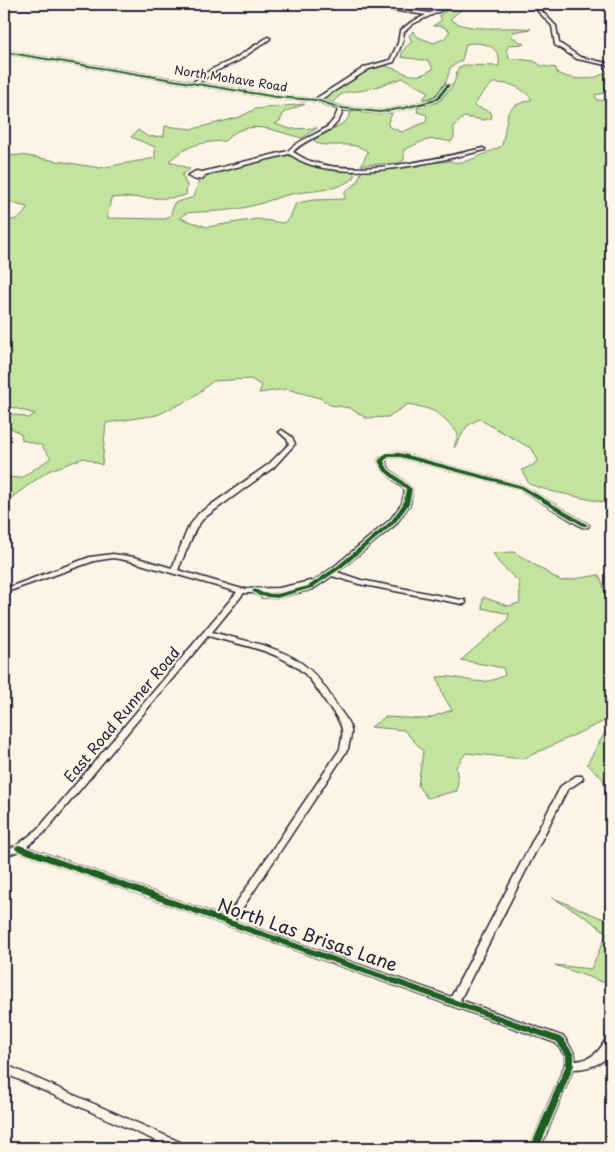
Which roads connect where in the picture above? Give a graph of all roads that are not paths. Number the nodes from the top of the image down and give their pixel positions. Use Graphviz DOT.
graph roads {
  1 [pos="352,4"];
  2 [pos="453,4"];
  3 [pos="533,4"];
  4 [pos="432,15"];
  5 [pos="268,38"];
  6 [pos="4,52"];
  7 [pos="611,65"];
  8 [pos="195,83"];
  9 [pos="448,85"];
  10 [pos="316,100"];
  11 [pos="341,108"];
  12 [pos="483,149"];
  13 [pos="290,152"];
  14 [pos="202,174"];
  15 [pos="282,432"];
  16 [pos="585,525"];
  17 [pos="174,571"];
  18 [pos="331,572"];
  19 [pos="4,591"];
  20 [pos="242,591"];
  21 [pos="462,602"];
  22 [pos="206,633"];
  23 [pos="579,778"];
  24 [pos="19,848"];
  25 [pos="4,853"];
  26 [pos="228,922"];
  27 [pos="454,1002"];
  28 [pos="611,1040"];
  29 [pos="570,1065"];
  30 [pos="4,1068"];
  31 [pos="182,1148"];
  32 [pos="471,1148"];
  33 [pos="493,1148"];
  34 [pos="535,1148"];
  1 -- 4 [label="street"];
  2 -- 4 [label="street"];
  3 -- 7 [label="street"];
  4 -- 10 [label="street"];
  5 -- 8 [label="street"];
  6 -- 8 [label="street, North Mohave Road"];
  8 -- 10 [label="street, North Mohave Road"];
  9 -- 11 [label="street, North Mohave Road"];
  10 -- 11 [label="street, North Mohave Road"];
  11 -- 13 [label="street"];
  12 -- 13 [label="street"];
  13 -- 14 [label="street"];
  15 -- 17 [label="street"];
  16 -- 18 [label="street"];
  17 -- 19 [label="street"];
  17 -- 20 [label="street"];
  18 -- 20 [label="street"];
  18 -- 21 [label="street"];
  20 -- 22 [label="street, East Road Runner Road"];
  22 -- 24 [label="street, East Road Runner Road"];
  22 -- 26 [label="street"];
  23 -- 27 [label="street"];
  24 -- 25 [label="street, East Road Runner Road"];
  24 -- 26 [label="street, North Las Brisas Lane"];
  26 -- 27 [label="street, North Las Brisas Lane"];
  27 -- 29 [label="street, North Las Brisas Lane"];
  28 -- 29 [label="street"];
  29 -- 34 [label="street"];
  30 -- 31 [label="street"];
  32 -- 33 [label="street"];
}
